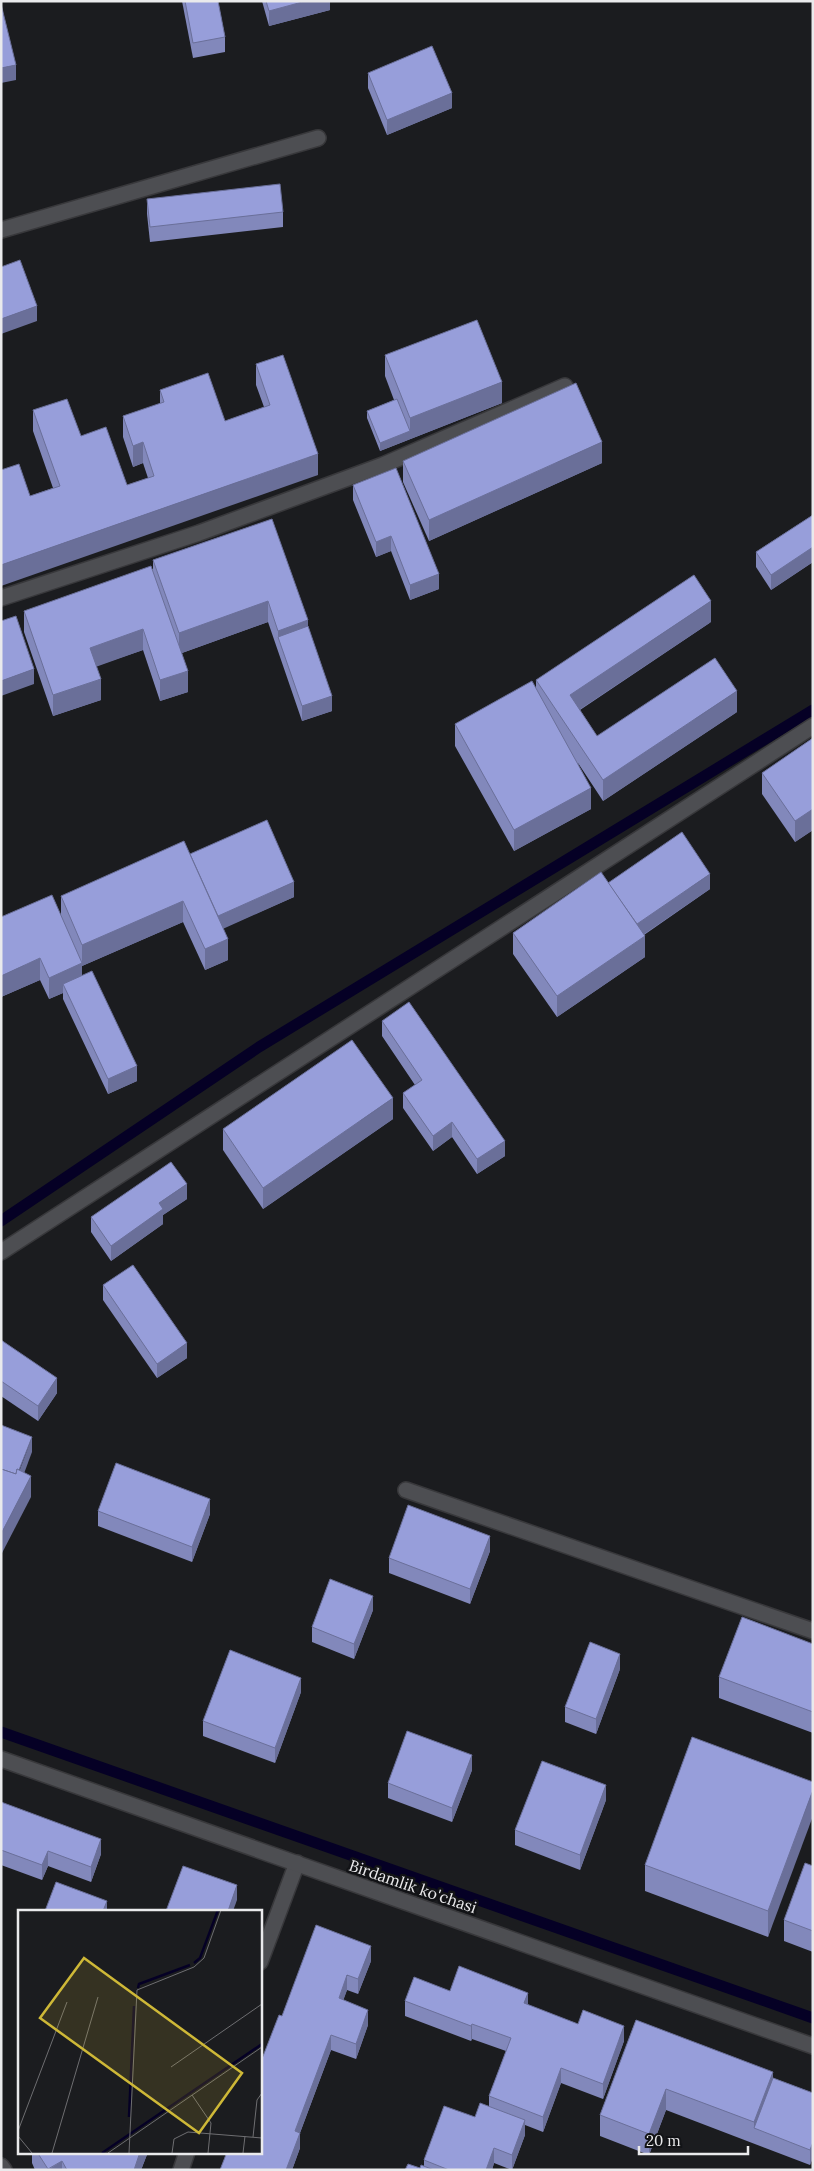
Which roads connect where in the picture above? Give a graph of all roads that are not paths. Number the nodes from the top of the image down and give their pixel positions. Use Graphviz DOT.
graph roads {
  1 [pos="318,138"];
  2 [pos="1,230"];
  3 [pos="565,386"];
  4 [pos="1,598"];
  5 [pos="813,726"];
  6 [pos="1,1252"];
  7 [pos="406,1490"];
  8 [pos="813,1631"];
  9 [pos="1,1759"];
  10 [pos="297,1864"];
  11 [pos="261,1959"];
  12 [pos="813,2046"];
  13 [pos="186,2154"];
  14 [pos="1,2166"];
  15 [pos="4,2170"];
  16 [pos="180,2170"];
  1 -- 2 [label="street"];
  3 -- 4 [label="street"];
  5 -- 6 [label="street"];
  7 -- 8 [label="street"];
  9 -- 10 [label="street, Birdamlik ko'chasi"];
  10 -- 11 [label="street"];
  10 -- 12 [label="street, Birdamlik ko'chasi"];
  13 -- 16 [label="street"];
  14 -- 15 [label="street"];
}
